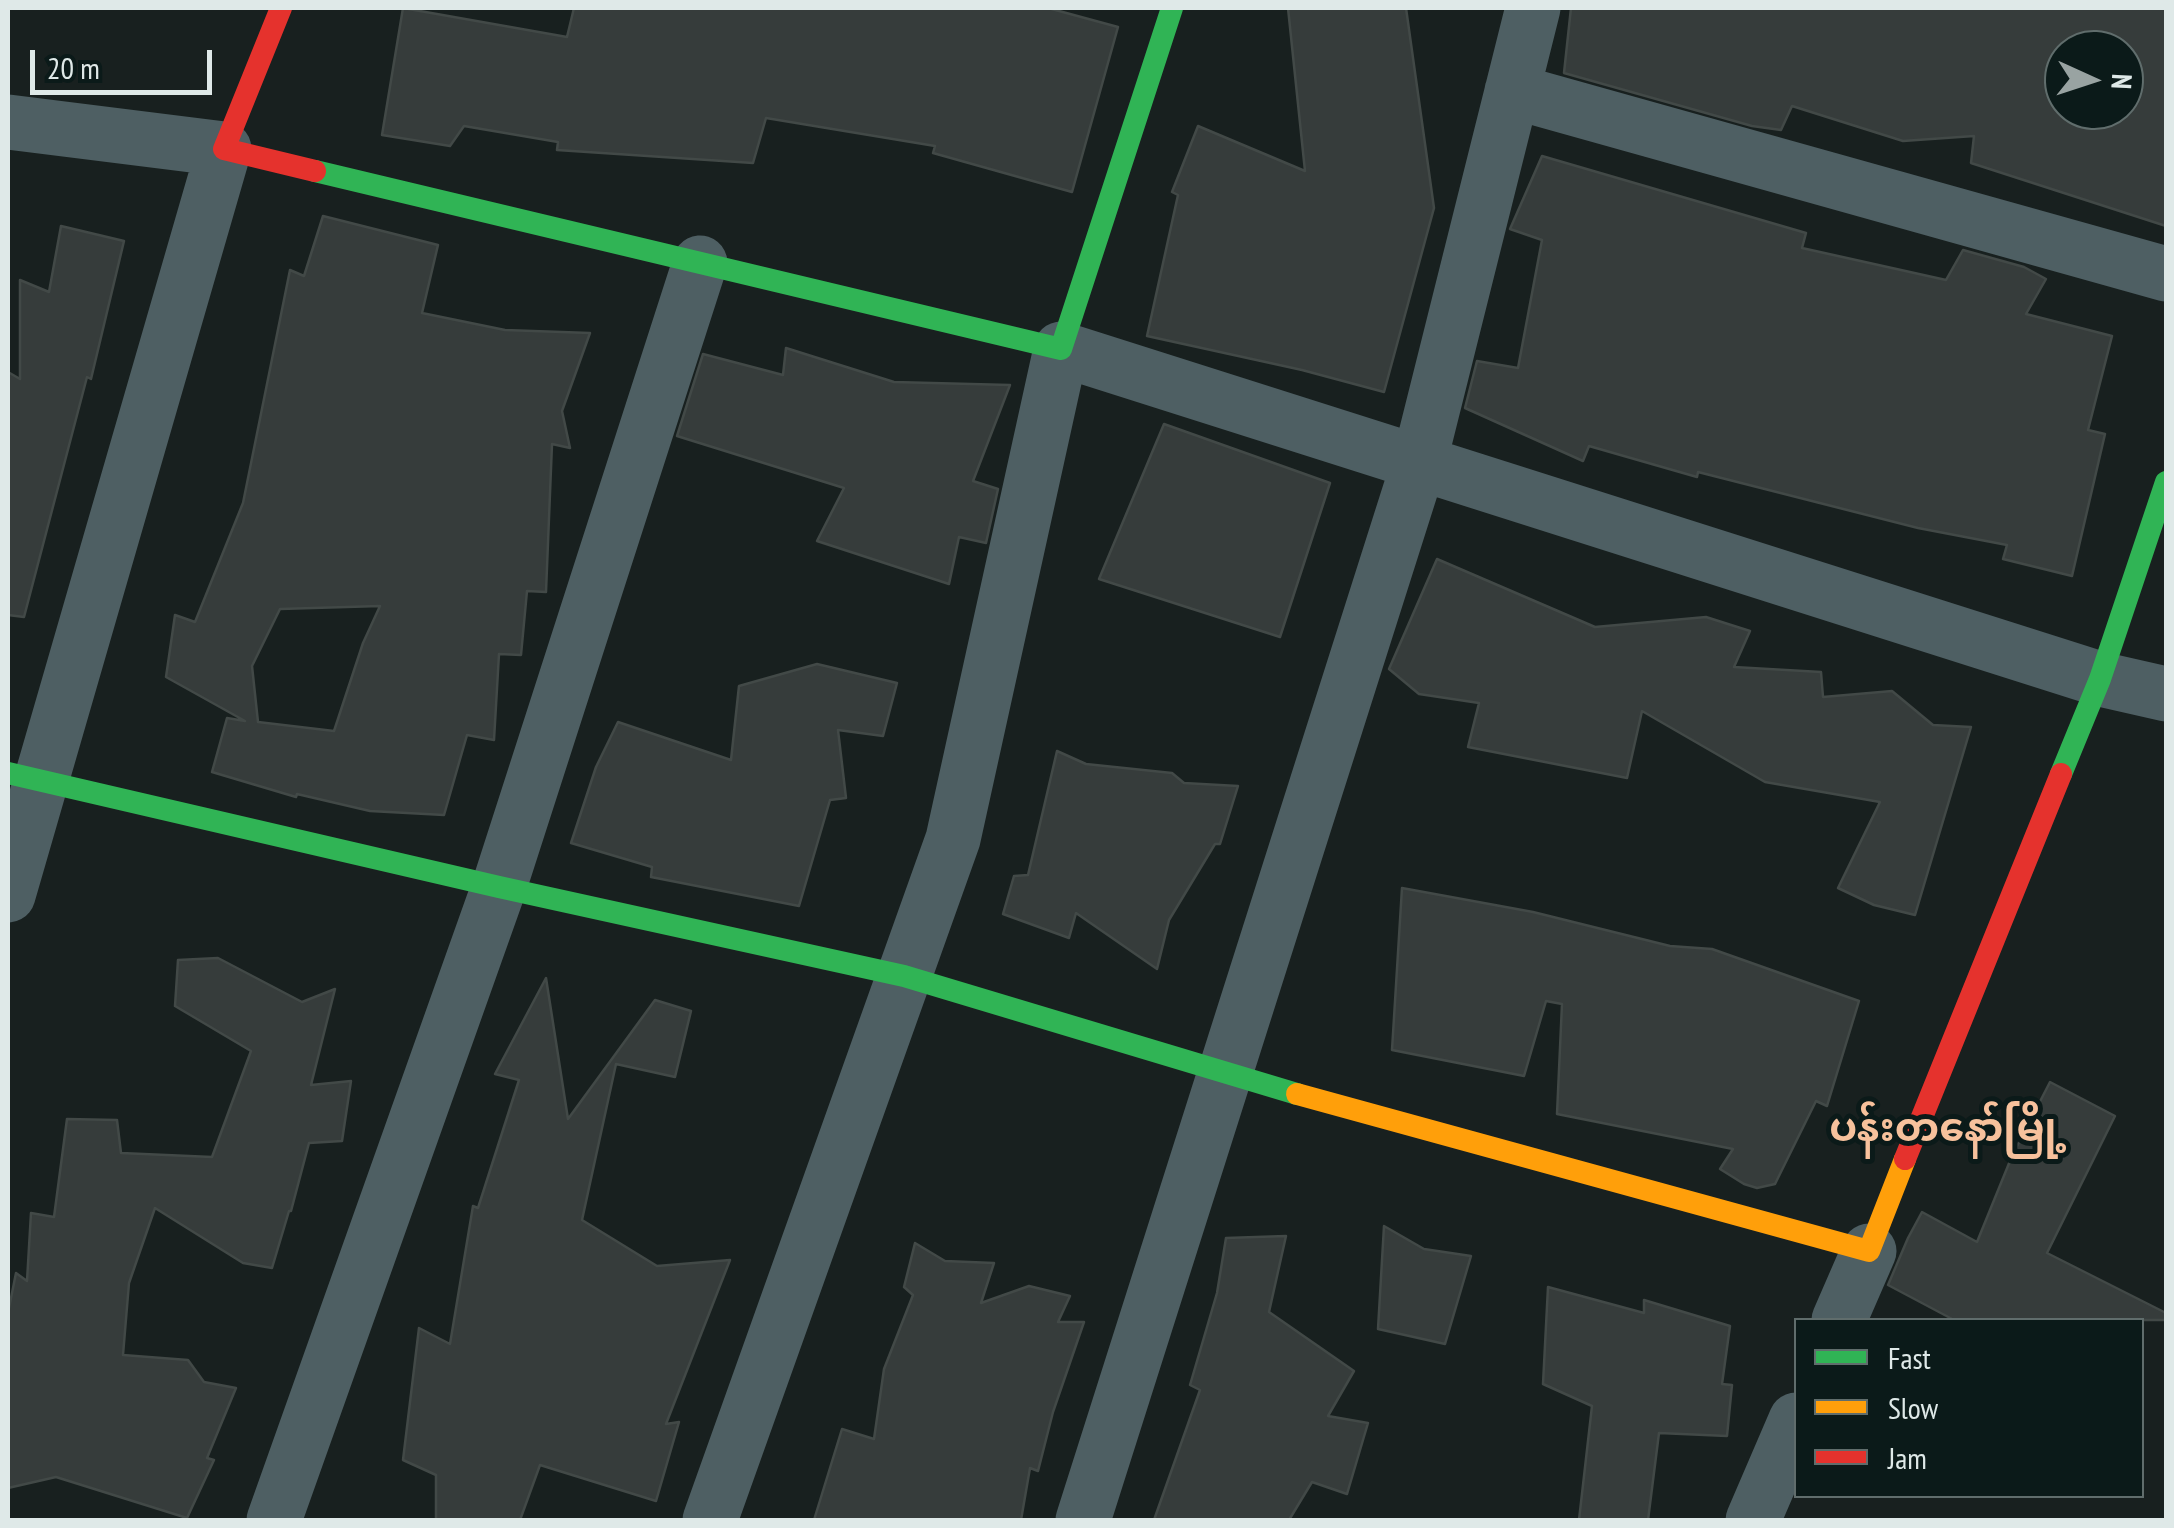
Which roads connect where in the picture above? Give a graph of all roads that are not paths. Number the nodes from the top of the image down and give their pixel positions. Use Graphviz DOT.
graph roads {
  1 [pos="282,8"];
  2 [pos="1172,8"];
  3 [pos="1533,8"];
  4 [pos="1512,92"];
  5 [pos="8,122"];
  6 [pos="224,149"];
  7 [pos="700,263"];
  8 [pos="2166,274"];
  9 [pos="1061,350"];
  10 [pos="1419,463"];
  11 [pos="2166,482"];
  12 [pos="2100,679"];
  13 [pos="2166,694"];
  14 [pos="24,777"];
  15 [pos="499,887"];
  16 [pos="8,895"];
  17 [pos="904,976"];
  18 [pos="1225,1074"];
  19 [pos="1869,1251"];
  20 [pos="1840,1318"];
  21 [pos="1794,1425"];
  22 [pos="274,1520"];
  23 [pos="710,1520"];
  24 [pos="1083,1520"];
  25 [pos="1753,1520"];
  1 -- 6 [label="street"];
  2 -- 9 [label="street"];
  3 -- 4 [label="street"];
  4 -- 8 [label="street"];
  4 -- 10 [label="street"];
  5 -- 6 [label="street"];
  6 -- 7 [label="street"];
  6 -- 14 [label="street"];
  7 -- 9 [label="street"];
  7 -- 15 [label="street"];
  9 -- 10 [label="street"];
  9 -- 17 [label="street"];
  10 -- 12 [label="street"];
  10 -- 18 [label="street"];
  11 -- 12 [label="street"];
  12 -- 13 [label="street"];
  12 -- 19 [label="street"];
  14 -- 15 [label="street"];
  14 -- 16 [label="street"];
  15 -- 17 [label="street"];
  15 -- 22 [label="street"];
  17 -- 18 [label="street"];
  17 -- 23 [label="street"];
  18 -- 19 [label="street"];
  18 -- 24 [label="street"];
  19 -- 20 [label="street"];
  21 -- 25 [label="street"];
}
